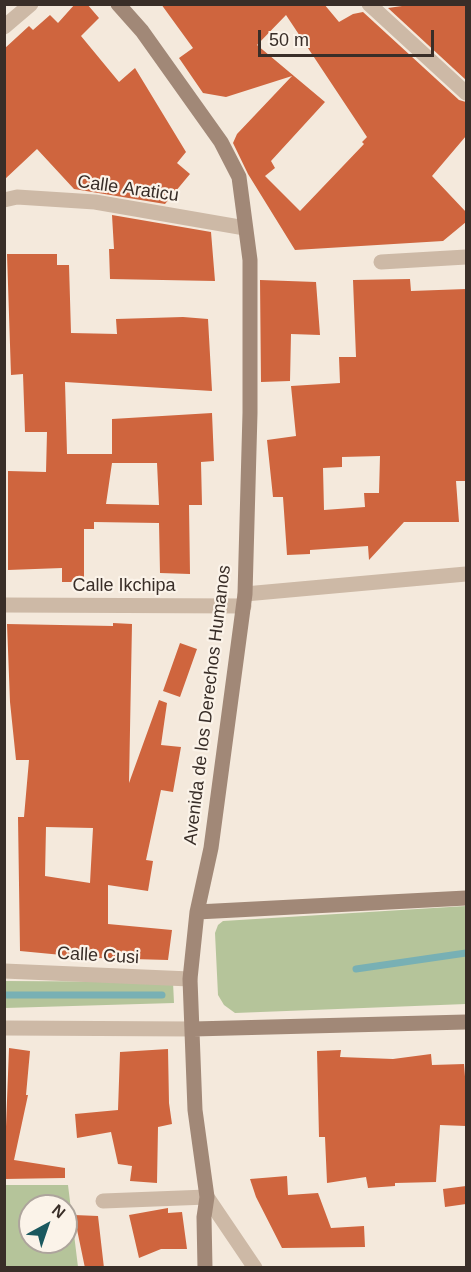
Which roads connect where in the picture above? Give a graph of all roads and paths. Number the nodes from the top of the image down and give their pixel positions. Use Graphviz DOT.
graph roads {
  1 [pos="31,4"];
  2 [pos="118,4"];
  3 [pos="369,4"];
  4 [pos="4,27"];
  5 [pos="466,93"];
  6 [pos="4,200"];
  7 [pos="245,228"];
  8 [pos="466,257"];
  9 [pos="381,262"];
  10 [pos="466,574"];
  11 [pos="245,600"];
  12 [pos="4,605"];
  13 [pos="466,898"];
  14 [pos="197,912"];
  15 [pos="4,971"];
  16 [pos="190,979"];
  17 [pos="466,1022"];
  18 [pos="4,1028"];
  19 [pos="193,1029"];
  20 [pos="207,1197"];
  21 [pos="103,1201"];
  22 [pos="204,1268"];
  23 [pos="255,1268"];
  1 -- 4 [label="street"];
  2 -- 7 [label="street, Avenida de los Derechos Humanos"];
  3 -- 5 [label="street"];
  6 -- 7 [label="street, Calle Araticu"];
  7 -- 11 [label="street, Avenida de los Derechos Humanos"];
  8 -- 9 [label="street"];
  10 -- 11 [label="street, Calle Ikchipa"];
  11 -- 12 [label="street, Calle Ikchipa"];
  11 -- 14 [label="street, Avenida de los Derechos Humanos"];
  13 -- 14 [label="street"];
  14 -- 16 [label="street, Avenida de los Derechos Humanos"];
  15 -- 16 [label="street, Calle Cusi"];
  16 -- 19 [label="street, Avenida de los Derechos Humanos"];
  17 -- 19 [label="street"];
  18 -- 19 [label="street"];
  19 -- 20 [label="street, Avenida de los Derechos Humanos"];
  20 -- 21 [label="street"];
  20 -- 22 [label="street, Avenida de los Derechos Humanos"];
  20 -- 23 [label="street"];
}
